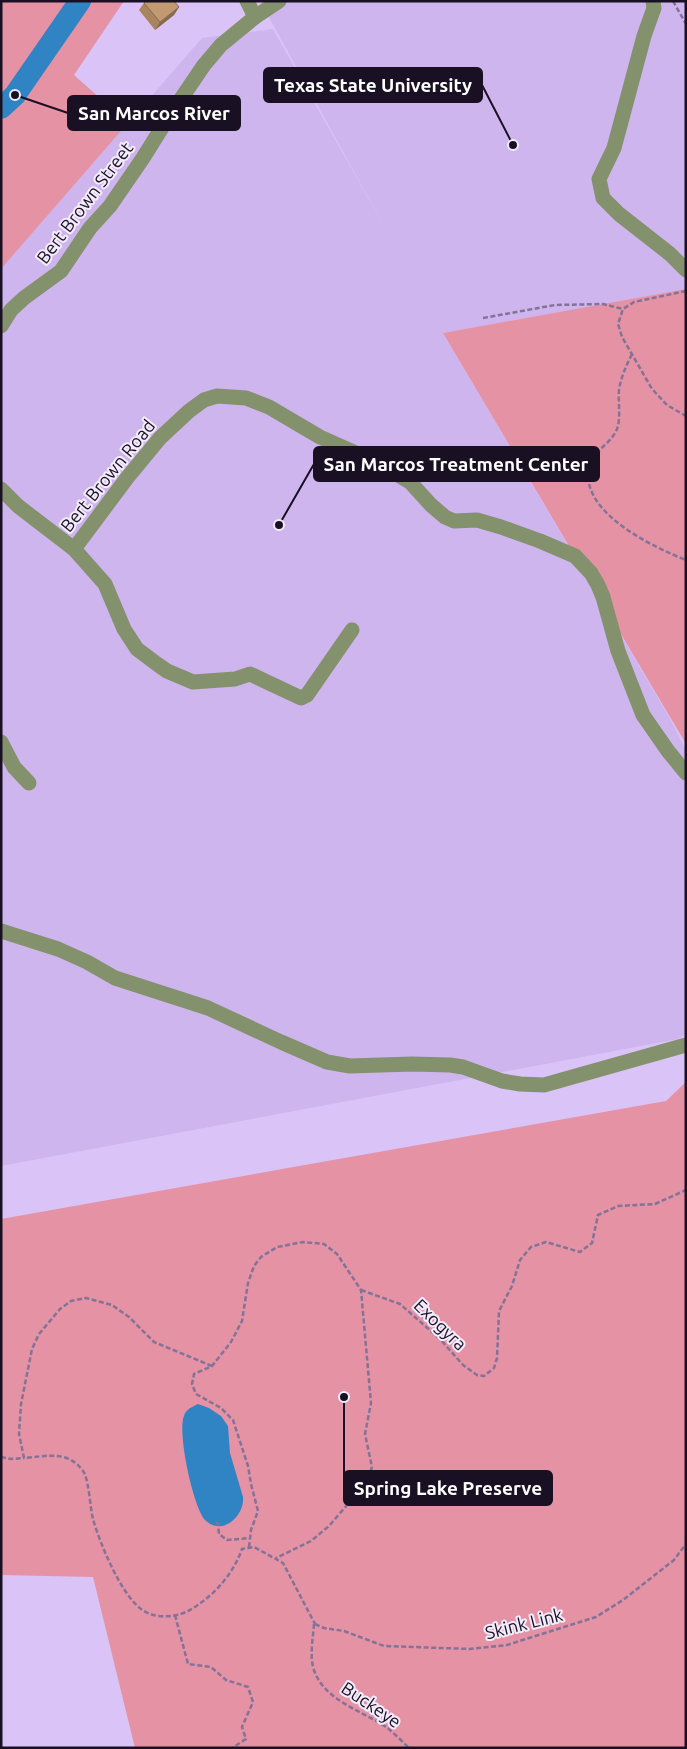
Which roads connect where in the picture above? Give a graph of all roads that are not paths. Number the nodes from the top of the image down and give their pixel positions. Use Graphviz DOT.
graph roads {
  1 [pos="247,1"];
  2 [pos="279,1"];
  3 [pos="653,1"];
  4 [pos="255,17"];
  5 [pos="686,270"];
  6 [pos="1,326"];
  7 [pos="1,489"];
  8 [pos="74,549"];
  9 [pos="352,630"];
  10 [pos="1,742"];
  11 [pos="686,773"];
  12 [pos="29,783"];
  13 [pos="1,931"];
  14 [pos="686,1045"];
  1 -- 4 [label="street"];
  2 -- 4 [label="street, Bert Brown Street"];
  3 -- 5 [label="street"];
  4 -- 6 [label="street, Bert Brown Street"];
  7 -- 8 [label="street"];
  8 -- 9 [label="street"];
  8 -- 11 [label="street, Bert Brown Road"];
  10 -- 12 [label="street"];
  13 -- 14 [label="street"];
}
